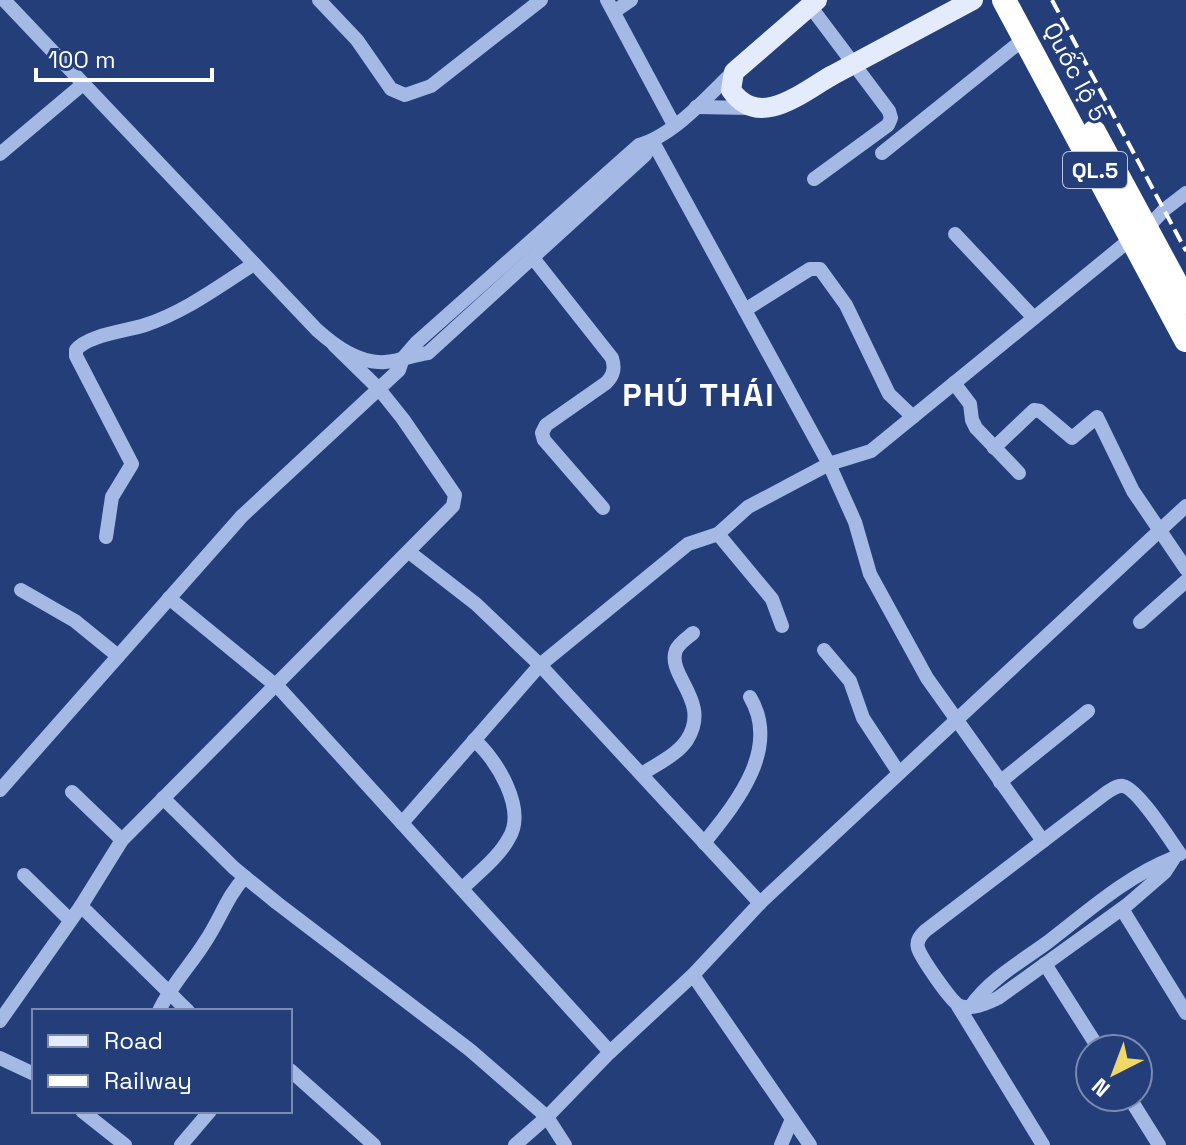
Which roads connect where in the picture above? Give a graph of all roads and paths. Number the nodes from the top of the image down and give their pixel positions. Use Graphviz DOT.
graph roads {
  1 [pos="4,0"];
  2 [pos="319,0"];
  3 [pos="541,0"];
  4 [pos="631,0"];
  5 [pos="973,0"];
  6 [pos="1004,0"];
  7 [pos="1023,0"];
  8 [pos="813,3"];
  9 [pos="611,6"];
  10 [pos="1025,38"];
  11 [pos="734,72"];
  12 [pos="83,84"];
  13 [pos="696,107"];
  14 [pos="751,108"];
  15 [pos="674,125"];
  16 [pos="653,142"];
  17 [pos="882,153"];
  18 [pos="0,154"];
  19 [pos="814,179"];
  20 [pos="1184,201"];
  21 [pos="1139,233"];
  22 [pos="955,234"];
  23 [pos="533,258"];
  24 [pos="254,264"];
  25 [pos="1186,302"];
  26 [pos="745,310"];
  27 [pos="1034,318"];
  28 [pos="1186,340"];
  29 [pos="334,345"];
  30 [pos="403,358"];
  31 [pos="954,383"];
  32 [pos="379,389"];
  33 [pos="913,417"];
  34 [pos="994,448"];
  35 [pos="829,464"];
  36 [pos="1019,473"];
  37 [pos="1186,506"];
  38 [pos="603,508"];
  39 [pos="1160,531"];
  40 [pos="718,534"];
  41 [pos="106,537"];
  42 [pos="409,552"];
  43 [pos="1186,569"];
  44 [pos="1186,581"];
  45 [pos="21,590"];
  46 [pos="169,598"];
  47 [pos="1140,622"];
  48 [pos="782,626"];
  49 [pos="693,633"];
  50 [pos="824,650"];
  51 [pos="118,656"];
  52 [pos="540,665"];
  53 [pos="275,686"];
  54 [pos="750,697"];
  55 [pos="1088,711"];
  56 [pos="956,718"];
  57 [pos="474,740"];
  58 [pos="899,773"];
  59 [pos="642,774"];
  60 [pos="1000,782"];
  61 [pos="0,790"];
  62 [pos="72,792"];
  63 [pos="163,798"];
  64 [pos="402,823"];
  65 [pos="122,840"];
  66 [pos="1043,841"];
  67 [pos="704,843"];
  68 [pos="1180,854"];
  69 [pos="24,875"];
  70 [pos="245,877"];
  71 [pos="463,888"];
  72 [pos="760,903"];
  73 [pos="81,906"];
  74 [pos="1122,909"];
  75 [pos="70,920"];
  76 [pos="1045,964"];
  77 [pos="693,975"];
  78 [pos="169,990"];
  79 [pos="965,1006"];
  80 [pos="160,1009"];
  81 [pos="186,1009"];
  82 [pos="1186,1013"];
  83 [pos="0,1021"];
  84 [pos="1089,1033"];
  85 [pos="610,1052"];
  86 [pos="0,1058"];
  87 [pos="32,1072"];
  88 [pos="292,1072"];
  89 [pos="208,1113"];
  90 [pos="1139,1113"];
  91 [pos="97,1116"];
  92 [pos="547,1117"];
  93 [pos="792,1119"];
  94 [pos="125,1145"];
  95 [pos="181,1145"];
  96 [pos="374,1145"];
  97 [pos="515,1145"];
  98 [pos="565,1145"];
  99 [pos="781,1145"];
  100 [pos="810,1145"];
  101 [pos="1043,1145"];
  102 [pos="1159,1145"];
  1 -- 12 [label="street"];
  2 -- 3 [label="street"];
  4 -- 9 [label="street"];
  5 -- 14 [label="main road, bridge"];
  6 -- 10 [label="highway, Quốc lộ 5 / QL.5"];
  7 -- 21 [label="highway, Quốc lộ 5 / QL.5"];
  8 -- 11 [label="main road"];
  8 -- 19 [label="street"];
  9 -- 15 [label="street"];
  10 -- 17 [label="street"];
  10 -- 21 [label="highway, Quốc lộ 5 / QL.5"];
  11 -- 13 [label="street"];
  11 -- 14 [label="main road"];
  12 -- 18 [label="street"];
  12 -- 24 [label="street"];
  13 -- 14 [label="street"];
  13 -- 15 [label="street"];
  15 -- 16 [label="street"];
  16 -- 23 [label="street"];
  16 -- 26 [label="street"];
  16 -- 30 [label="street"];
  20 -- 21 [label="street"];
  21 -- 25 [label="highway, Quốc lộ 5 / QL.5"];
  21 -- 27 [label="street"];
  21 -- 28 [label="highway, Quốc lộ 5 / QL.5"];
  22 -- 27 [label="street"];
  23 -- 30 [label="street"];
  23 -- 38 [label="street"];
  24 -- 29 [label="street"];
  24 -- 41 [label="street"];
  26 -- 33 [label="street"];
  26 -- 35 [label="street"];
  27 -- 31 [label="street"];
  29 -- 30 [label="street"];
  29 -- 32 [label="street"];
  30 -- 32 [label="street"];
  31 -- 33 [label="street"];
  31 -- 34 [label="street"];
  32 -- 42 [label="street"];
  32 -- 46 [label="street"];
  33 -- 35 [label="street"];
  34 -- 36 [label="street"];
  34 -- 39 [label="street"];
  35 -- 40 [label="street"];
  35 -- 56 [label="street"];
  37 -- 39 [label="street"];
  39 -- 43 [label="street"];
  39 -- 56 [label="street"];
  40 -- 48 [label="street"];
  40 -- 52 [label="street"];
  42 -- 52 [label="street"];
  42 -- 53 [label="street"];
  44 -- 47 [label="street"];
  45 -- 51 [label="street"];
  46 -- 51 [label="street"];
  46 -- 53 [label="street"];
  49 -- 59 [label="street"];
  50 -- 58 [label="street"];
  51 -- 61 [label="street"];
  52 -- 57 [label="street"];
  52 -- 59 [label="street"];
  53 -- 63 [label="street"];
  53 -- 64 [label="street"];
  54 -- 67 [label="street"];
  55 -- 60 [label="street"];
  56 -- 58 [label="street"];
  56 -- 60 [label="street"];
  57 -- 64 [label="street"];
  57 -- 71 [label="street"];
  58 -- 72 [label="street"];
  59 -- 67 [label="street"];
  60 -- 66 [label="street"];
  62 -- 65 [label="street"];
  63 -- 65 [label="street"];
  63 -- 70 [label="street"];
  64 -- 71 [label="street"];
  65 -- 73 [label="street"];
  66 -- 68 [label="street"];
  66 -- 79 [label="street"];
  67 -- 72 [label="street"];
  68 -- 74 [label="street"];
  68 -- 79 [label="street"];
  69 -- 75 [label="street"];
  70 -- 78 [label="street"];
  70 -- 92 [label="street"];
  71 -- 85 [label="street"];
  72 -- 77 [label="street"];
  73 -- 75 [label="street"];
  73 -- 78 [label="street"];
  74 -- 76 [label="street"];
  74 -- 82 [label="street"];
  75 -- 83 [label="street"];
  76 -- 79 [label="street"];
  76 -- 84 [label="street"];
  77 -- 85 [label="street"];
  77 -- 93 [label="street"];
  78 -- 80 [label="street"];
  78 -- 81 [label="street"];
  79 -- 101 [label="street"];
  85 -- 92 [label="street"];
  86 -- 87 [label="street"];
  88 -- 96 [label="street"];
  89 -- 95 [label="street"];
  90 -- 102 [label="street"];
  91 -- 94 [label="street"];
  92 -- 97 [label="street"];
  92 -- 98 [label="street"];
  93 -- 99 [label="street"];
  93 -- 100 [label="street"];
}
